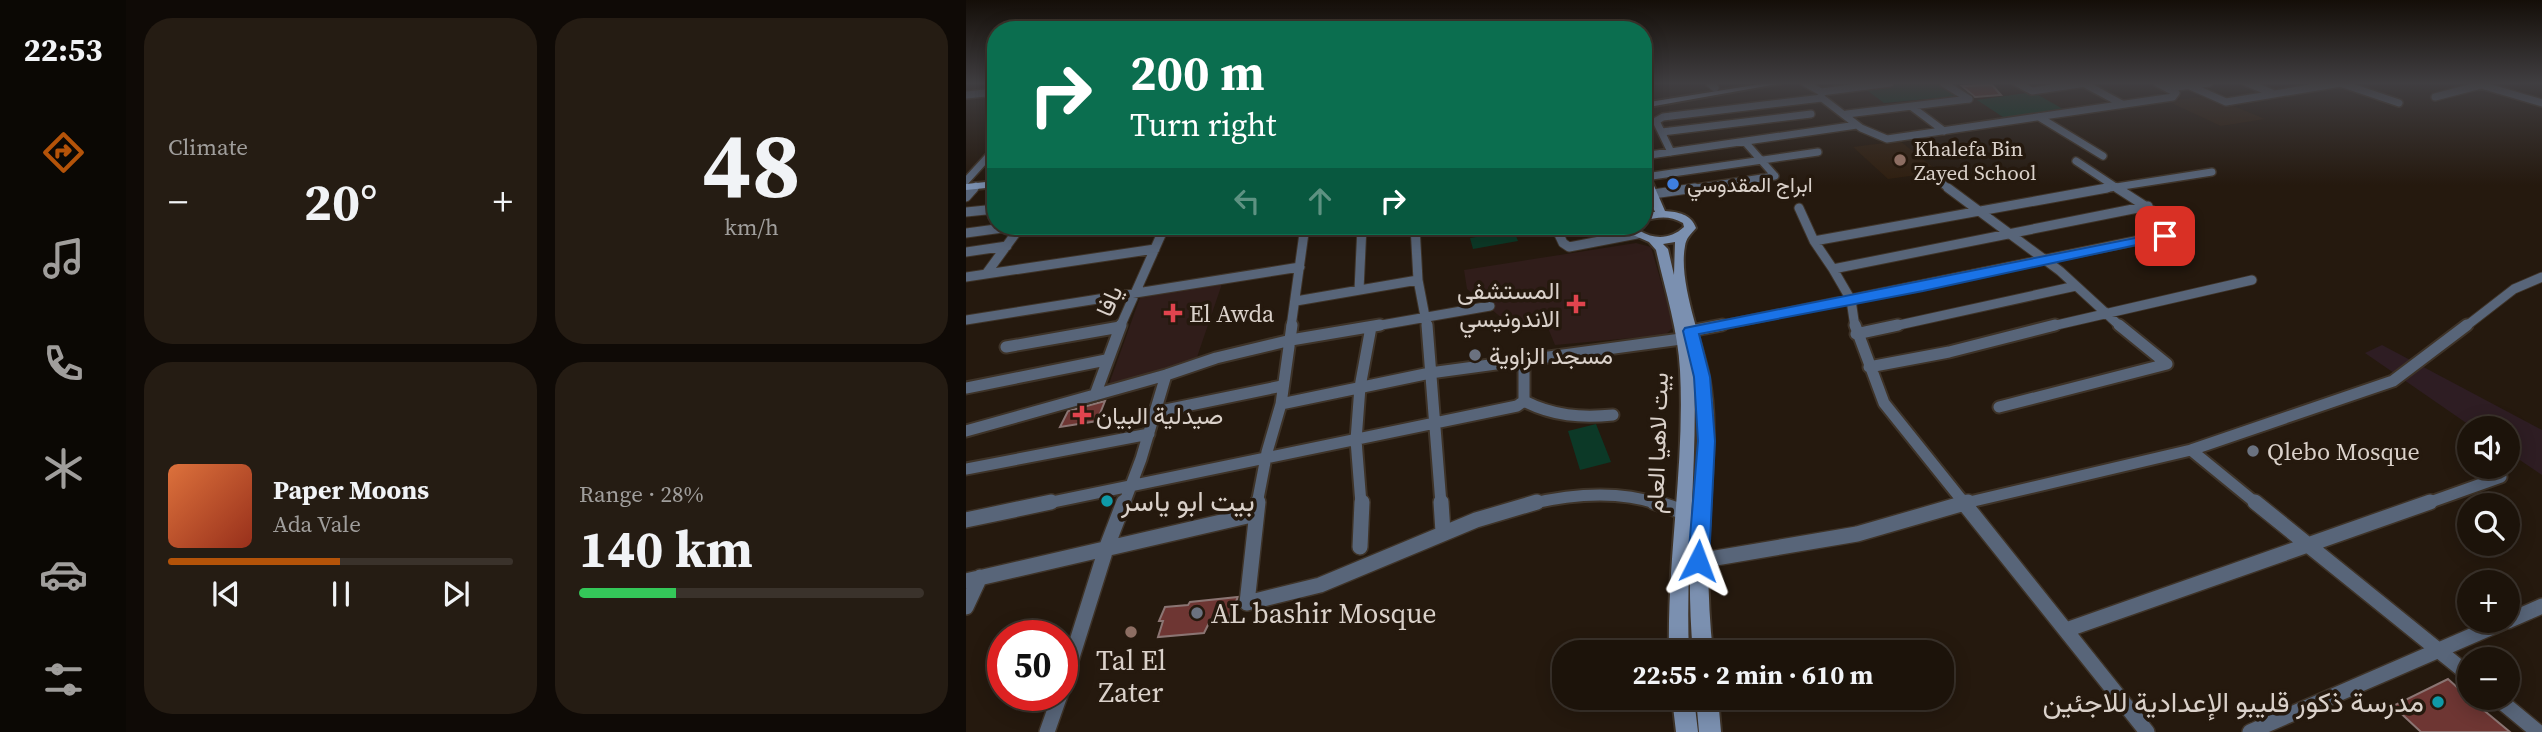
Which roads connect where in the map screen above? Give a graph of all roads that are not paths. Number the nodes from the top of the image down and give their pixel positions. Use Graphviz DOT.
graph roads {
  1 [pos="1664,117"];
  2 [pos="1743,117"];
  3 [pos="1782,117"];
  4 [pos="1850,117"];
  5 [pos="1926,117"];
  6 [pos="2038,117"];
  7 [pos="2039,117"];
  8 [pos="1747,121"];
  9 [pos="1857,125"];
  10 [pos="1944,131"];
  11 [pos="1662,132"];
  12 [pos="1763,139"];
  13 [pos="1745,142"];
  14 [pos="1671,152"];
  15 [pos="1818,152"];
  16 [pos="1652,155"];
  17 [pos="2103,156"];
  18 [pos="1761,159"];
  19 [pos="987,160"];
  20 [pos="2076,161"];
  21 [pos="2212,172"];
  22 [pos="1652,174"];
  23 [pos="987,184"];
  24 [pos="1943,184"];
  25 [pos="969,185"];
  26 [pos="2117,186"];
  27 [pos="1653,194"];
  28 [pos="966,197"];
  29 [pos="2148,206"];
  30 [pos="1799,208"];
  31 [pos="987,210"];
  32 [pos="966,212"];
  33 [pos="1983,212"];
  34 [pos="1661,214"];
  35 [pos="1652,216"];
  36 [pos="987,230"];
  37 [pos="966,233"];
  38 [pos="2006,233"];
  39 [pos="1014,235"];
  40 [pos="1161,235"];
  41 [pos="1304,235"];
  42 [pos="1362,235"];
  43 [pos="1416,235"];
  44 [pos="1559,235"];
  45 [pos="1616,235"];
  46 [pos="1644,235"];
  47 [pos="1683,235"];
  48 [pos="1653,240"];
  49 [pos="1814,241"];
  50 [pos="1007,246"];
  51 [pos="1155,249"];
  52 [pos="966,252"];
  53 [pos="2045,261"];
  54 [pos="1300,267"];
  55 [pos="1833,269"];
  56 [pos="986,274"];
  57 [pos="2542,276"];
  58 [pos="966,277"];
  59 [pos="1418,280"];
  60 [pos="2252,280"];
  61 [pos="2076,286"];
  62 [pos="1359,290"];
  63 [pos="1136,293"];
  64 [pos="1851,300"];
  65 [pos="1296,301"];
  66 [pos="1490,306"];
  67 [pos="2106,314"];
  68 [pos="1426,317"];
  69 [pos="966,320"];
  70 [pos="1120,327"];
  71 [pos="1371,327"];
  72 [pos="1856,334"];
  73 [pos="1686,335"];
  74 [pos="1291,340"];
  75 [pos="1006,347"];
  76 [pos="1524,358"];
  77 [pos="1107,360"];
  78 [pos="1868,367"];
  79 [pos="1430,373"];
  80 [pos="1166,375"];
  81 [pos="1282,386"];
  82 [pos="1360,387"];
  83 [pos="966,388"];
  84 [pos="1095,395"];
  85 [pos="1524,401"];
  86 [pos="1281,404"];
  87 [pos="2000,407"];
  88 [pos="1156,412"];
  89 [pos="1613,415"];
  90 [pos="1432,423"];
  91 [pos="966,431"];
  92 [pos="1149,434"];
  93 [pos="1356,440"];
  94 [pos="2191,450"];
  95 [pos="1267,456"];
  96 [pos="966,469"];
  97 [pos="2495,479"];
  98 [pos="1130,485"];
  99 [pos="1964,503"];
  100 [pos="1681,511"];
  101 [pos="1256,514"];
  102 [pos="966,520"];
  103 [pos="1443,532"];
  104 [pos="2309,545"];
  105 [pos="1360,547"];
  106 [pos="1106,550"];
  107 [pos="1698,561"];
  108 [pos="973,579"];
  109 [pos="2542,606"];
  110 [pos="966,607"];
  111 [pos="2520,615"];
  112 [pos="2066,631"];
  113 [pos="2479,633"];
  114 [pos="1078,638"];
  115 [pos="1679,640"];
  116 [pos="1702,640"];
  117 [pos="2439,650"];
  118 [pos="2457,665"];
  119 [pos="1684,710"];
  120 [pos="1708,710"];
  121 [pos="2511,710"];
  122 [pos="1054,711"];
  123 [pos="1046,732"];
  124 [pos="1687,732"];
  125 [pos="1710,732"];
  126 [pos="2147,732"];
  127 [pos="2250,732"];
  128 [pos="2538,732"];
  1 -- 11 [label="street"];
  2 -- 8 [label="street"];
  3 -- 8 [label="street"];
  4 -- 9 [label="street"];
  5 -- 10 [label="street"];
  6 -- 10 [label="street"];
  7 -- 17 [label="street"];
  8 -- 11 [label="street"];
  8 -- 12 [label="street"];
  9 -- 10 [label="street"];
  9 -- 12 [label="street"];
  11 -- 14 [label="street"];
  12 -- 13 [label="street"];
  13 -- 14 [label="street"];
  13 -- 18 [label="street"];
  14 -- 16 [label="street"];
  15 -- 18 [label="street"];
  18 -- 22 [label="street"];
  18 -- 27 [label="street"];
  19 -- 25 [label="street"];
  20 -- 26 [label="street"];
  21 -- 26 [label="street"];
  23 -- 25 [label="main road"];
  24 -- 33 [label="street"];
  25 -- 28 [label="street"];
  26 -- 29 [label="street"];
  26 -- 33 [label="street"];
  27 -- 34 [label="main road"];
  29 -- 38 [label="street"];
  29 -- 53 [label="street"];
  30 -- 49 [label="street"];
  31 -- 32 [label="street"];
  33 -- 38 [label="street"];
  33 -- 49 [label="street"];
  34 -- 35 [label="main road"];
  34 -- 47 [label="main road"];
  36 -- 37 [label="street"];
  38 -- 53 [label="street"];
  38 -- 55 [label="street"];
  39 -- 50 [label="street"];
  40 -- 51 [label="street, يافا"];
  41 -- 54 [label="street"];
  42 -- 62 [label="street"];
  43 -- 59 [label="street"];
  44 -- 45 [label="street"];
  46 -- 48 [label="main road"];
  47 -- 48 [label="main road"];
  47 -- 73 [label="main road"];
  48 -- 73 [label="main road, بيت لاهيا العام"];
  49 -- 55 [label="street"];
  50 -- 52 [label="street"];
  50 -- 56 [label="street"];
  51 -- 56 [label="street"];
  51 -- 63 [label="street, يافا"];
  53 -- 61 [label="street"];
  53 -- 64 [label="street"];
  54 -- 63 [label="street"];
  54 -- 65 [label="street"];
  55 -- 64 [label="street"];
  56 -- 58 [label="street"];
  57 -- 94 [label="street"];
  59 -- 62 [label="street"];
  59 -- 68 [label="street"];
  60 -- 67 [label="street"];
  61 -- 67 [label="street"];
  61 -- 72 [label="street"];
  62 -- 65 [label="street"];
  63 -- 69 [label="street"];
  63 -- 70 [label="street, يافا"];
  64 -- 72 [label="street"];
  64 -- 73 [label="street"];
  65 -- 74 [label="street"];
  66 -- 68 [label="street"];
  67 -- 78 [label="street"];
  67 -- 87 [label="street"];
  68 -- 71 [label="street"];
  68 -- 79 [label="street"];
  70 -- 75 [label="street"];
  70 -- 77 [label="street, يافا"];
  71 -- 74 [label="street"];
  71 -- 82 [label="street"];
  72 -- 78 [label="street"];
  73 -- 76 [label="street"];
  73 -- 100 [label="main road, بيت لاهيا العام"];
  73 -- 107 [label="main road"];
  74 -- 80 [label="street"];
  74 -- 81 [label="street"];
  76 -- 79 [label="street"];
  76 -- 85 [label="street"];
  77 -- 83 [label="street"];
  77 -- 84 [label="street, يافا"];
  78 -- 99 [label="street"];
  79 -- 82 [label="street"];
  79 -- 90 [label="street"];
  80 -- 84 [label="street"];
  80 -- 88 [label="street"];
  81 -- 86 [label="street"];
  81 -- 88 [label="street"];
  82 -- 86 [label="street"];
  82 -- 93 [label="street"];
  84 -- 91 [label="street"];
  85 -- 89 [label="street"];
  85 -- 90 [label="street"];
  86 -- 95 [label="street"];
  88 -- 92 [label="street"];
  90 -- 93 [label="street"];
  90 -- 103 [label="street"];
  92 -- 96 [label="street"];
  92 -- 98 [label="street"];
  93 -- 95 [label="street"];
  93 -- 105 [label="street"];
  94 -- 99 [label="street"];
  94 -- 104 [label="street"];
  95 -- 98 [label="street"];
  95 -- 101 [label="street"];
  97 -- 104 [label="street"];
  98 -- 102 [label="street"];
  98 -- 106 [label="street"];
  99 -- 107 [label="street"];
  99 -- 112 [label="street"];
  100 -- 103 [label="street"];
  100 -- 115 [label="main road, بيت لاهيا العام"];
  101 -- 103 [label="street"];
  101 -- 106 [label="street"];
  104 -- 112 [label="street"];
  104 -- 117 [label="street"];
  106 -- 108 [label="street"];
  106 -- 114 [label="street"];
  107 -- 116 [label="main road"];
  108 -- 110 [label="street"];
  109 -- 111 [label="street"];
  112 -- 126 [label="street"];
  113 -- 117 [label="street"];
  117 -- 118 [label="street"];
  117 -- 127 [label="street"];
  119 -- 124 [label="main road"];
  120 -- 125 [label="main road"];
  121 -- 128 [label="street"];
  122 -- 123 [label="street"];
}
